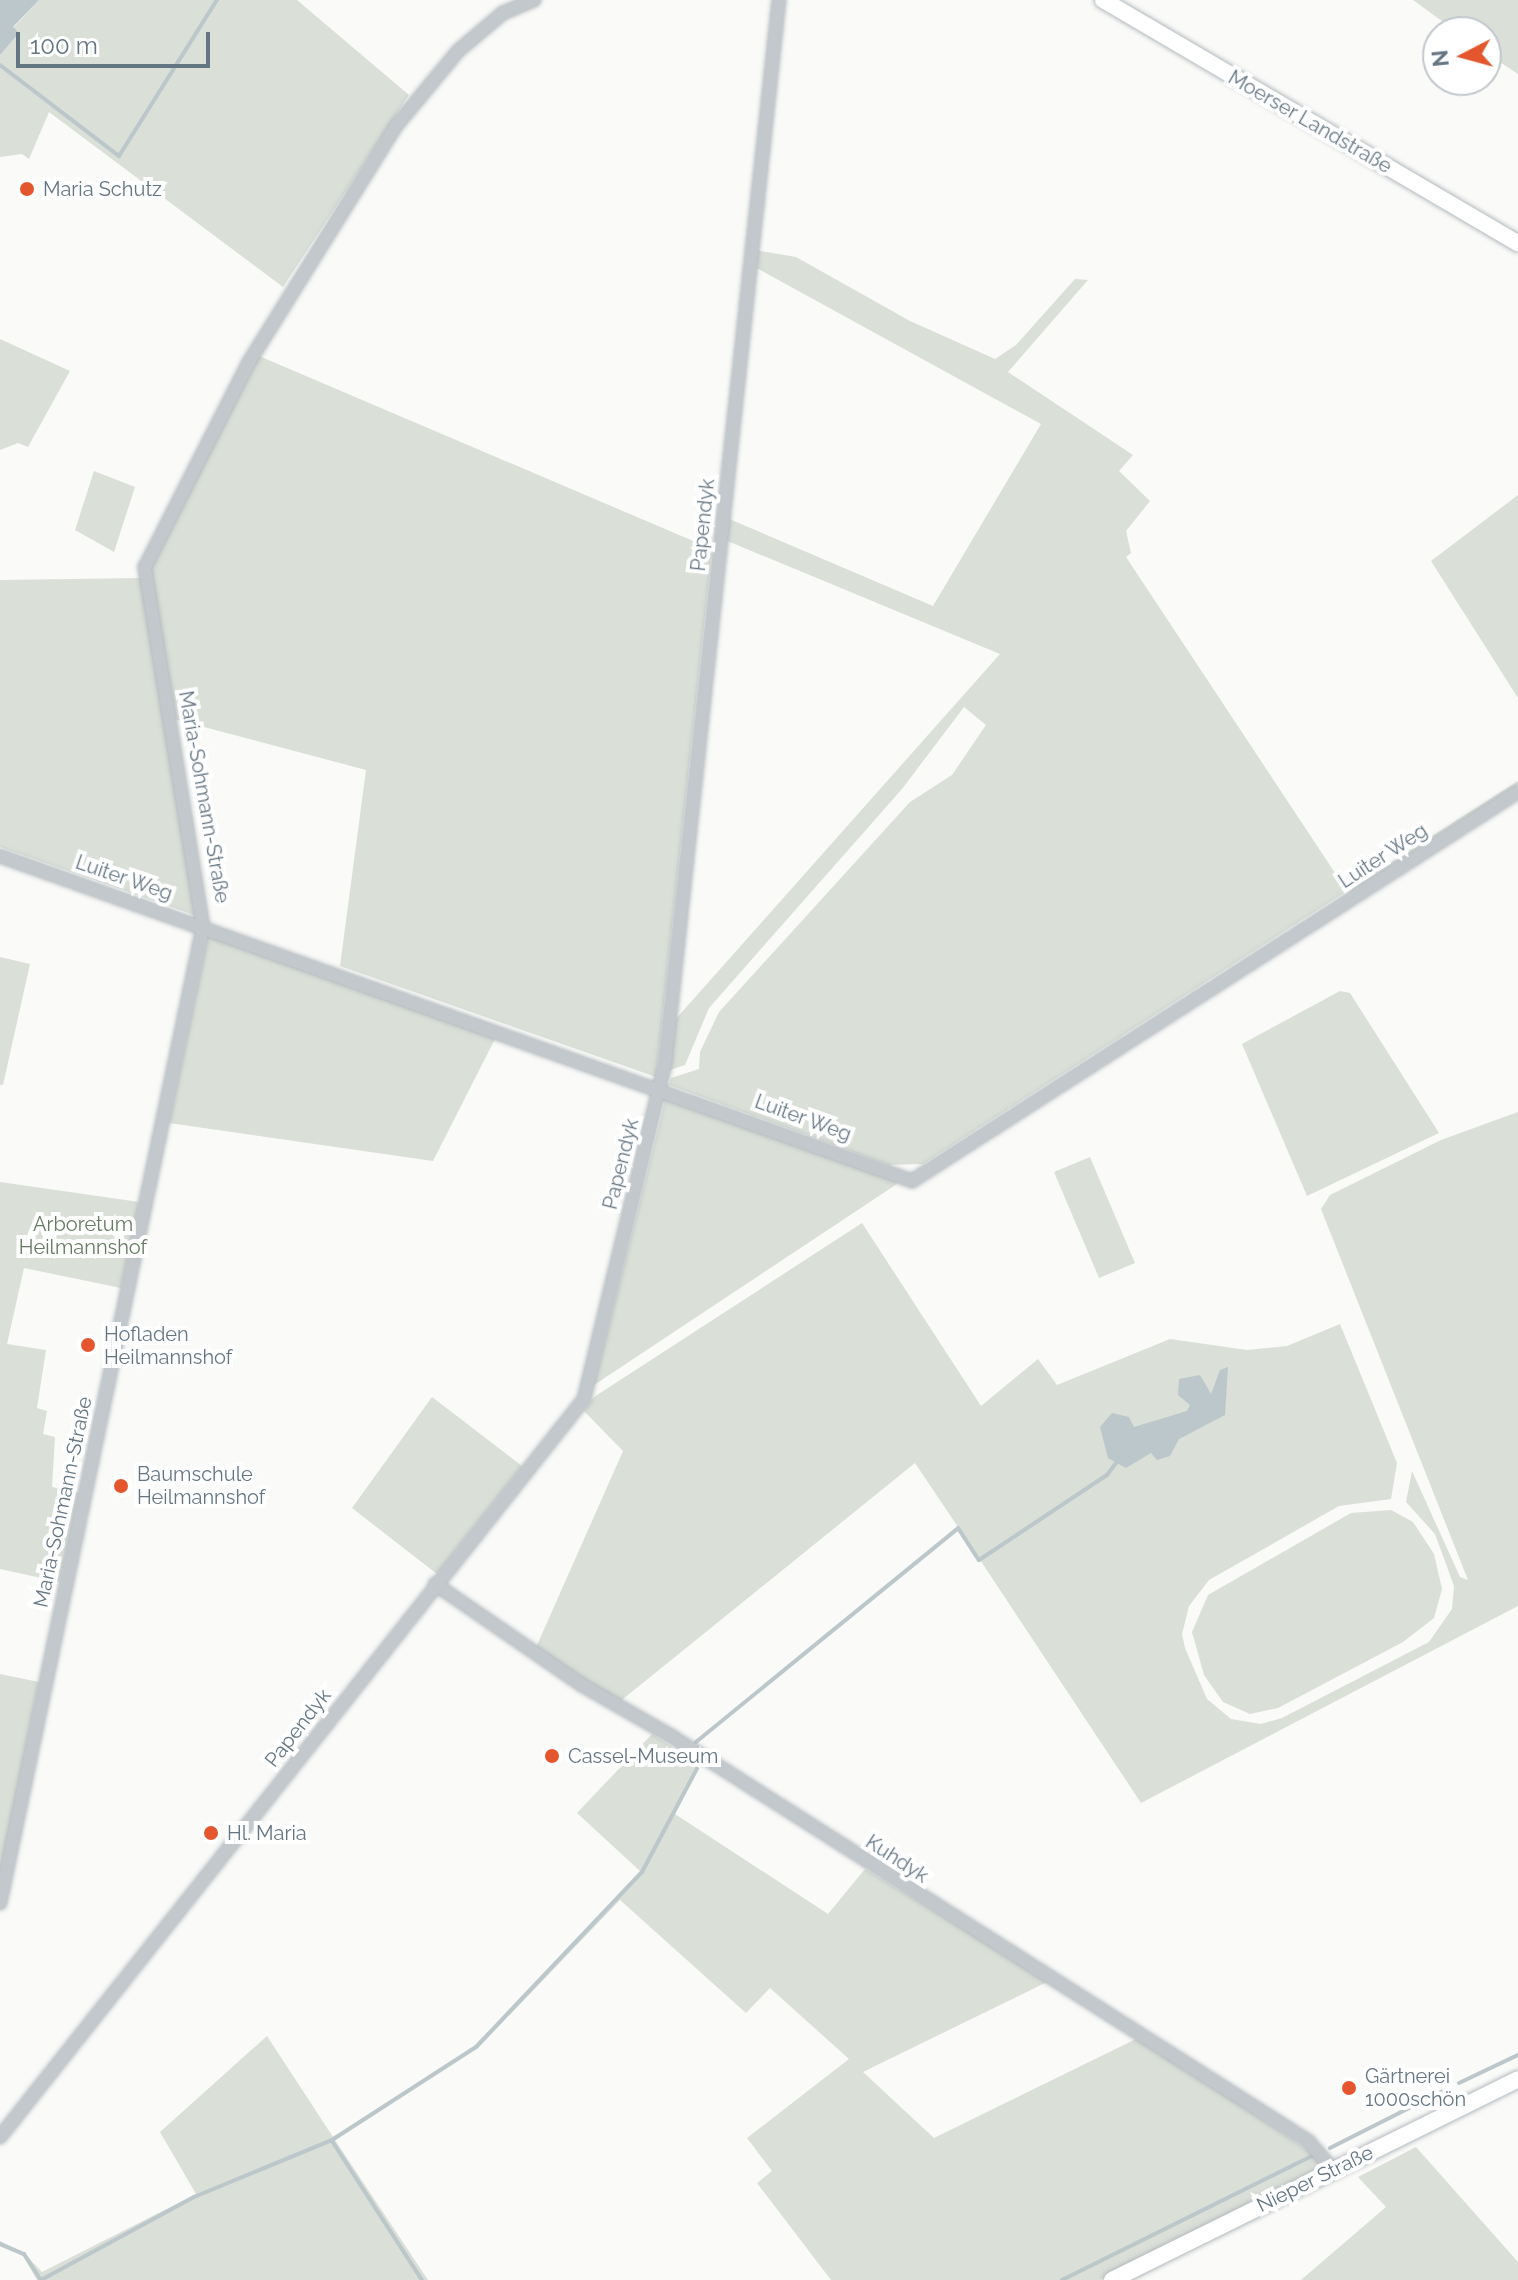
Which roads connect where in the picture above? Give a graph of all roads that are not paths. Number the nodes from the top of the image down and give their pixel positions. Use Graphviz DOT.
graph roads {
  1 [pos="534,0"];
  2 [pos="779,0"];
  3 [pos="1103,0"];
  4 [pos="1518,243"];
  5 [pos="1518,792"];
  6 [pos="0,856"];
  7 [pos="203,927"];
  8 [pos="661,1088"];
  9 [pos="435,1584"];
  10 [pos="0,1903"];
  11 [pos="1518,2079"];
  12 [pos="0,2137"];
  13 [pos="1333,2170"];
  14 [pos="1112,2280"];
  1 -- 7 [label="street, Maria-Sohmann-Straße"];
  2 -- 8 [label="street, Papendyk"];
  3 -- 4 [label="main road, Moerser Landstraße"];
  5 -- 8 [label="street, Luiter Weg"];
  6 -- 7 [label="street, Luiter Weg"];
  7 -- 8 [label="street, Luiter Weg"];
  7 -- 10 [label="street, Maria-Sohmann-Straße"];
  8 -- 9 [label="street, Papendyk"];
  9 -- 12 [label="street, Papendyk"];
  9 -- 13 [label="street, Kuhdyk"];
  11 -- 13 [label="main road, Nieper Straße"];
  13 -- 14 [label="main road, Nieper Straße"];
}
